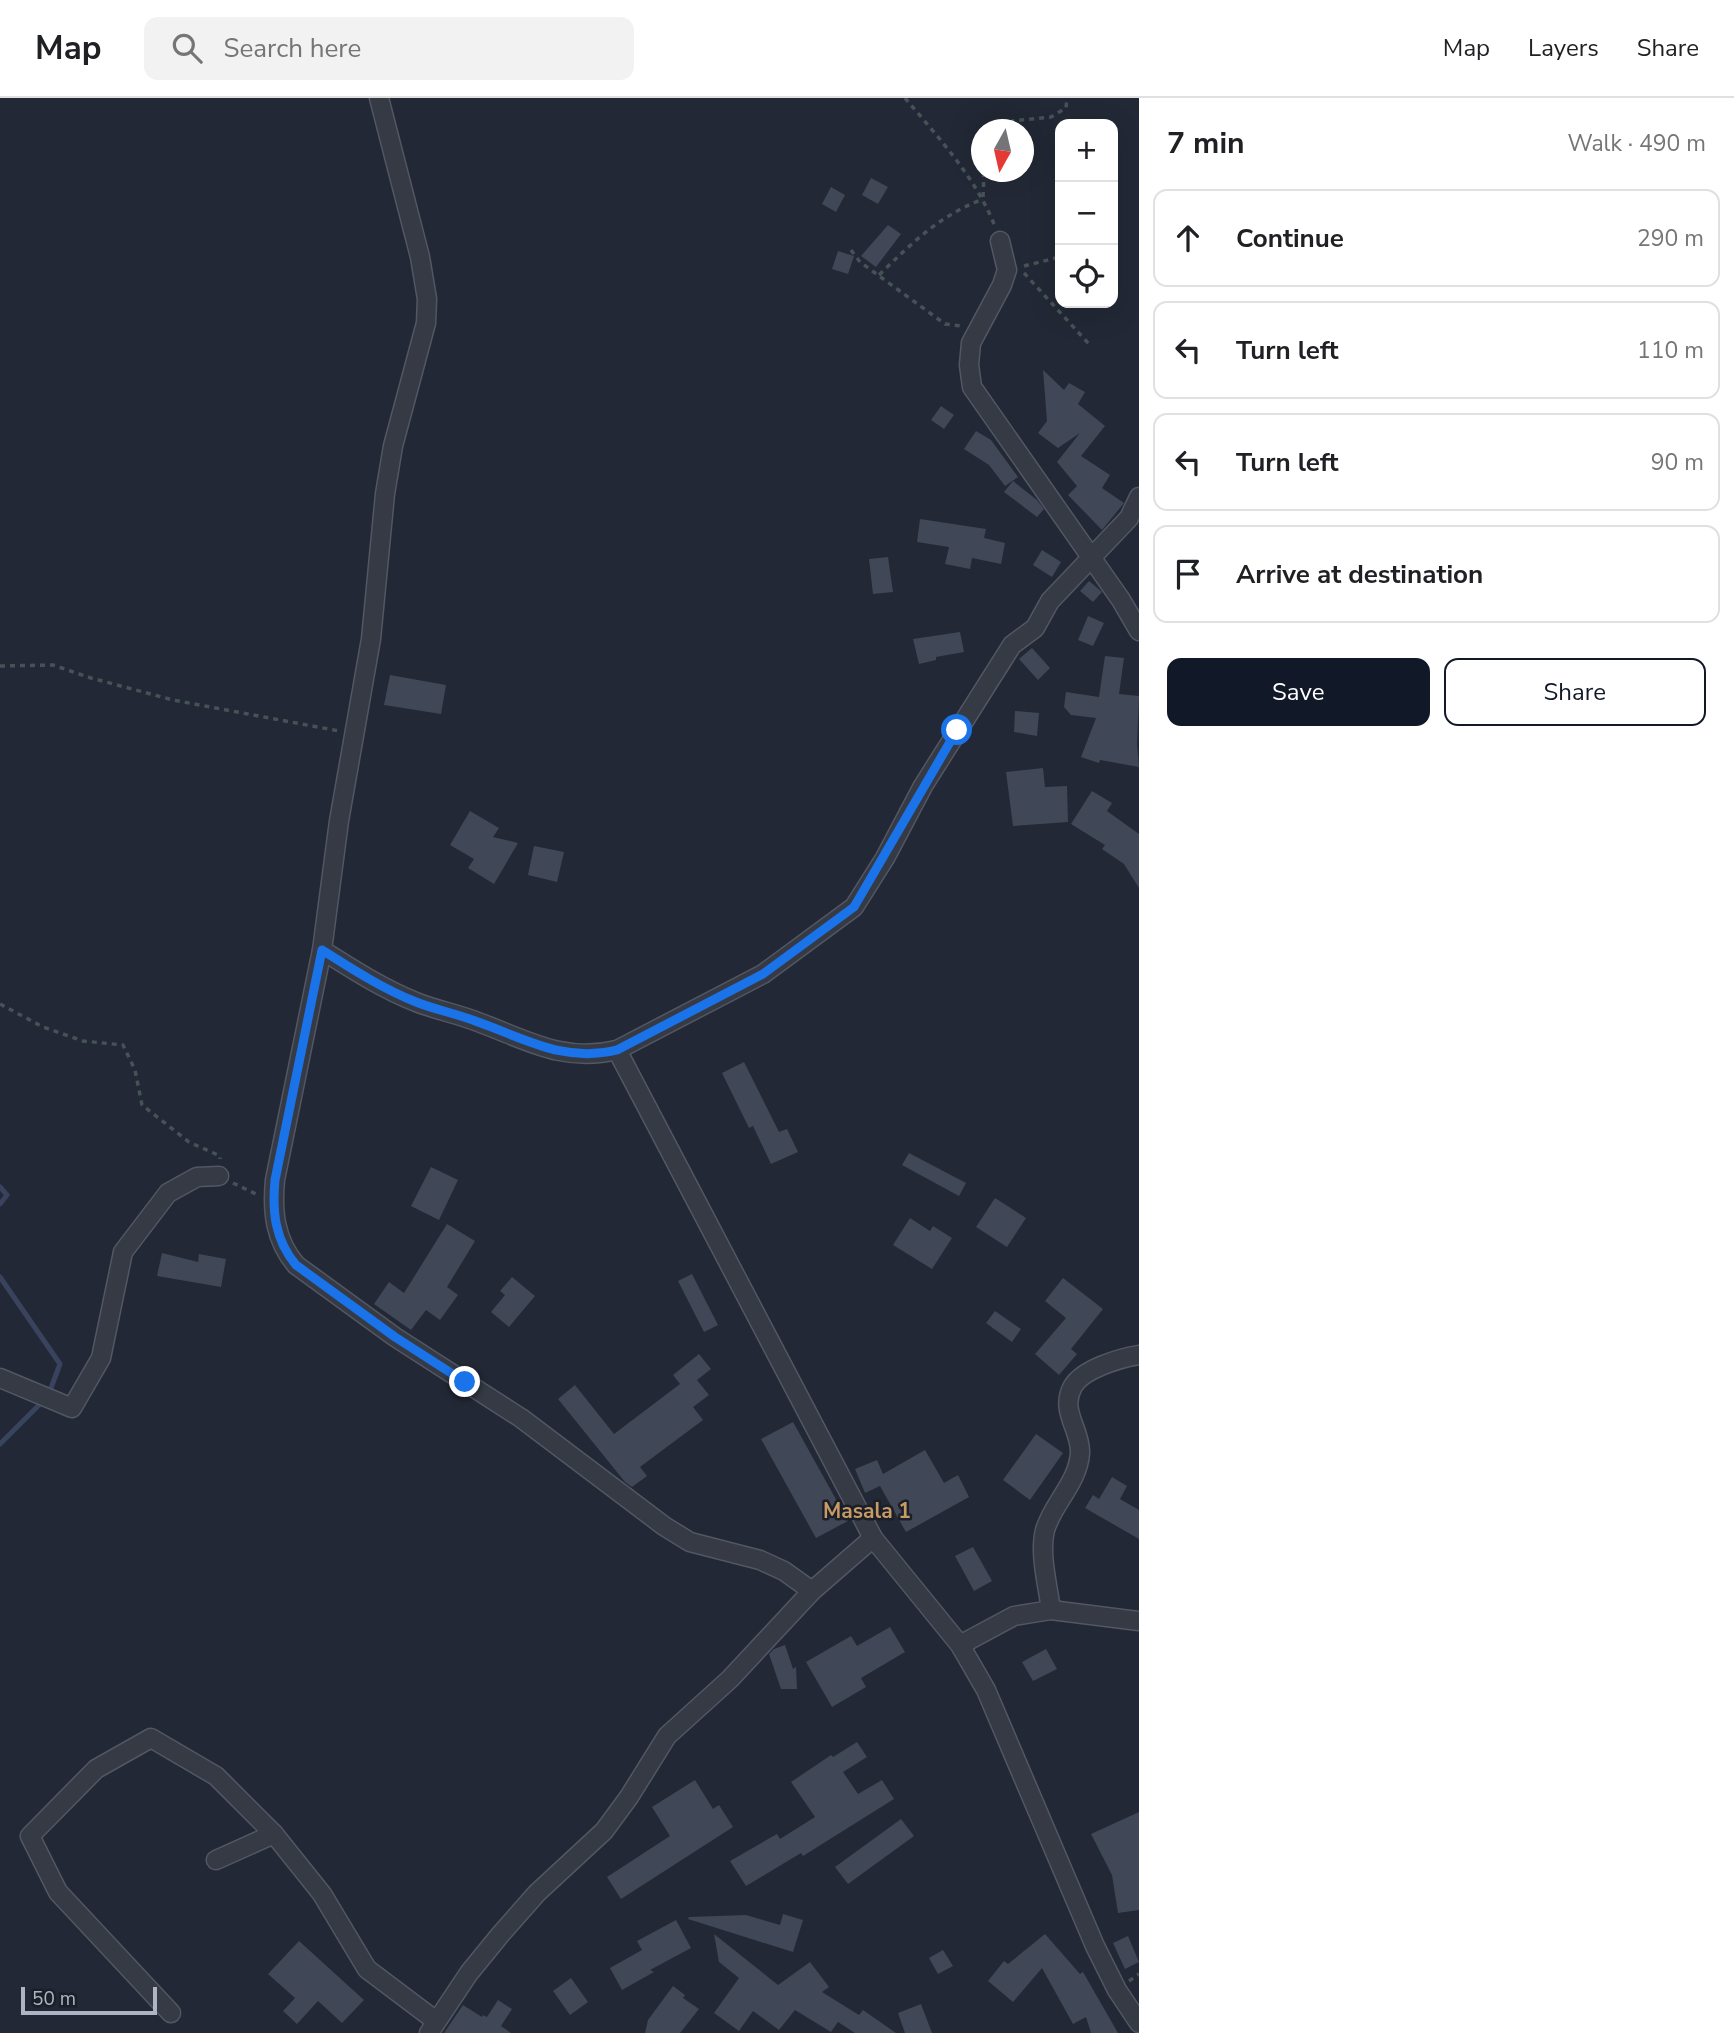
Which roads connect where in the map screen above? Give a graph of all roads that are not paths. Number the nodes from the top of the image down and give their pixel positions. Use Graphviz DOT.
graph roads {
  1 [pos="379,98"];
  2 [pos="1000,241"];
  3 [pos="1139,497"];
  4 [pos="1092,558"];
  5 [pos="1139,631"];
  6 [pos="322,950"];
  7 [pos="617,1050"];
  8 [pos="219,1176"];
  9 [pos="1139,1355"];
  10 [pos="0,1378"];
  11 [pos="873,1538"];
  12 [pos="813,1591"];
  13 [pos="1051,1610"];
  14 [pos="1139,1621"];
  15 [pos="960,1645"];
  16 [pos="274,1834"];
  17 [pos="216,1860"];
  18 [pos="171,2013"];
  19 [pos="1139,2023"];
  20 [pos="433,2027"];
  1 -- 6 [label="street"];
  2 -- 4 [label="street"];
  3 -- 4 [label="street"];
  4 -- 5 [label="street"];
  4 -- 7 [label="street"];
  6 -- 7 [label="street"];
  6 -- 12 [label="street"];
  7 -- 11 [label="street"];
  8 -- 10 [label="street"];
  9 -- 13 [label="street"];
  11 -- 12 [label="street"];
  11 -- 15 [label="street"];
  12 -- 20 [label="street"];
  13 -- 14 [label="street"];
  13 -- 15 [label="street"];
  15 -- 19 [label="street"];
  16 -- 17 [label="street"];
  16 -- 18 [label="street"];
  16 -- 20 [label="street"];
}
